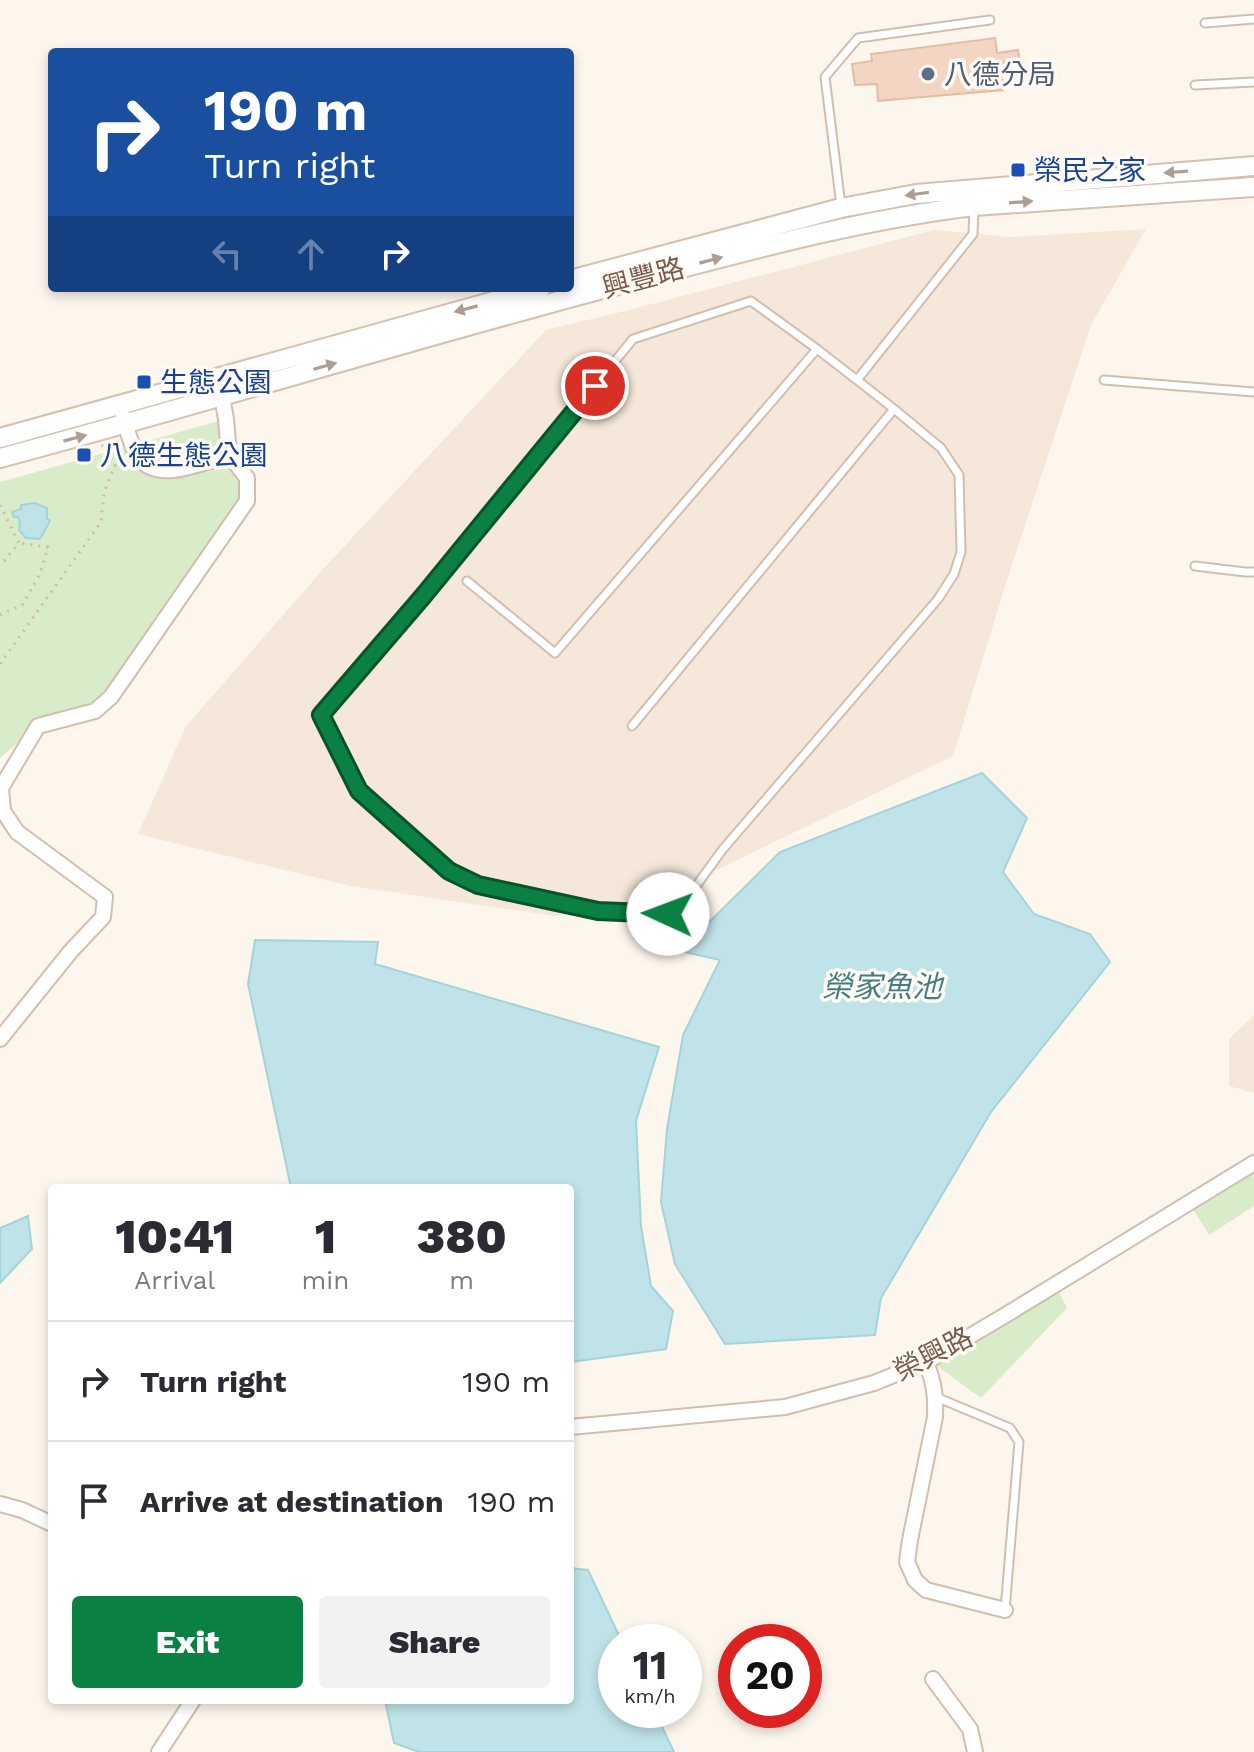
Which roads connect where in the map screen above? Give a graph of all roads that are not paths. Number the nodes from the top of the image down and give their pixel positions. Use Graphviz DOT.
graph roads {
  1 [pos="1254,19"];
  2 [pos="990,20"];
  3 [pos="1205,23"];
  4 [pos="1254,82"];
  5 [pos="1195,85"];
  6 [pos="1254,166"];
  7 [pos="1254,187"];
  8 [pos="974,198"];
  9 [pos="841,208"];
  10 [pos="574,279"];
  11 [pos="528,292"];
  12 [pos="817,349"];
  13 [pos="857,380"];
  14 [pos="1104,380"];
  15 [pos="220,386"];
  16 [pos="1254,392"];
  17 [pos="120,404"];
  18 [pos="894,409"];
  19 [pos="125,424"];
  20 [pos="0,438"];
  21 [pos="229,455"];
  22 [pos="0,458"];
  23 [pos="1195,566"];
  24 [pos="1254,572"];
  25 [pos="467,581"];
  26 [pos="632,726"];
  27 [pos="0,1039"];
  28 [pos="1254,1163"];
  29 [pos="926,1362"];
  30 [pos="936,1397"];
  31 [pos="574,1427"];
  32 [pos="0,1504"];
  33 [pos="48,1522"];
  34 [pos="1005,1610"];
  35 [pos="933,1679"];
  36 [pos="190,1704"];
  37 [pos="159,1752"];
  38 [pos="975,1752"];
  1 -- 3 [label="lane"];
  2 -- 9 [label="lane"];
  4 -- 5 [label="lane"];
  6 -- 8 [label="main road, 興豐路, one-way"];
  8 -- 7 [label="main road, 興豐路, one-way"];
  8 -- 9 [label="main road, 興豐路, one-way"];
  8 -- 13 [label="lane"];
  15 -- 8 [label="main road, 興豐路, one-way"];
  9 -- 10 [label="main road, 興豐路"];
  11 -- 15 [label="main road, 興豐路, one-way"];
  12 -- 13 [label="lane"];
  12 -- 18 [label="lane"];
  12 -- 25 [label="lane"];
  13 -- 18 [label="lane"];
  14 -- 16 [label="lane"];
  15 -- 17 [label="main road, 興豐路"];
  15 -- 19 [label="main road, 興豐路"];
  15 -- 21 [label="street"];
  17 -- 19 [label="street"];
  17 -- 20 [label="main road, 興豐路"];
  18 -- 26 [label="lane"];
  19 -- 21 [label="street"];
  22 -- 19 [label="main road, 興豐路, one-way"];
  21 -- 27 [label="street"];
  23 -- 24 [label="lane"];
  28 -- 29 [label="street, 榮興路"];
  29 -- 30 [label="street"];
  29 -- 31 [label="street, 榮興路"];
  30 -- 34 [label="lane"];
  30 -- 34 [label="street"];
  32 -- 33 [label="street"];
  35 -- 38 [label="street"];
  36 -- 37 [label="street"];
}
